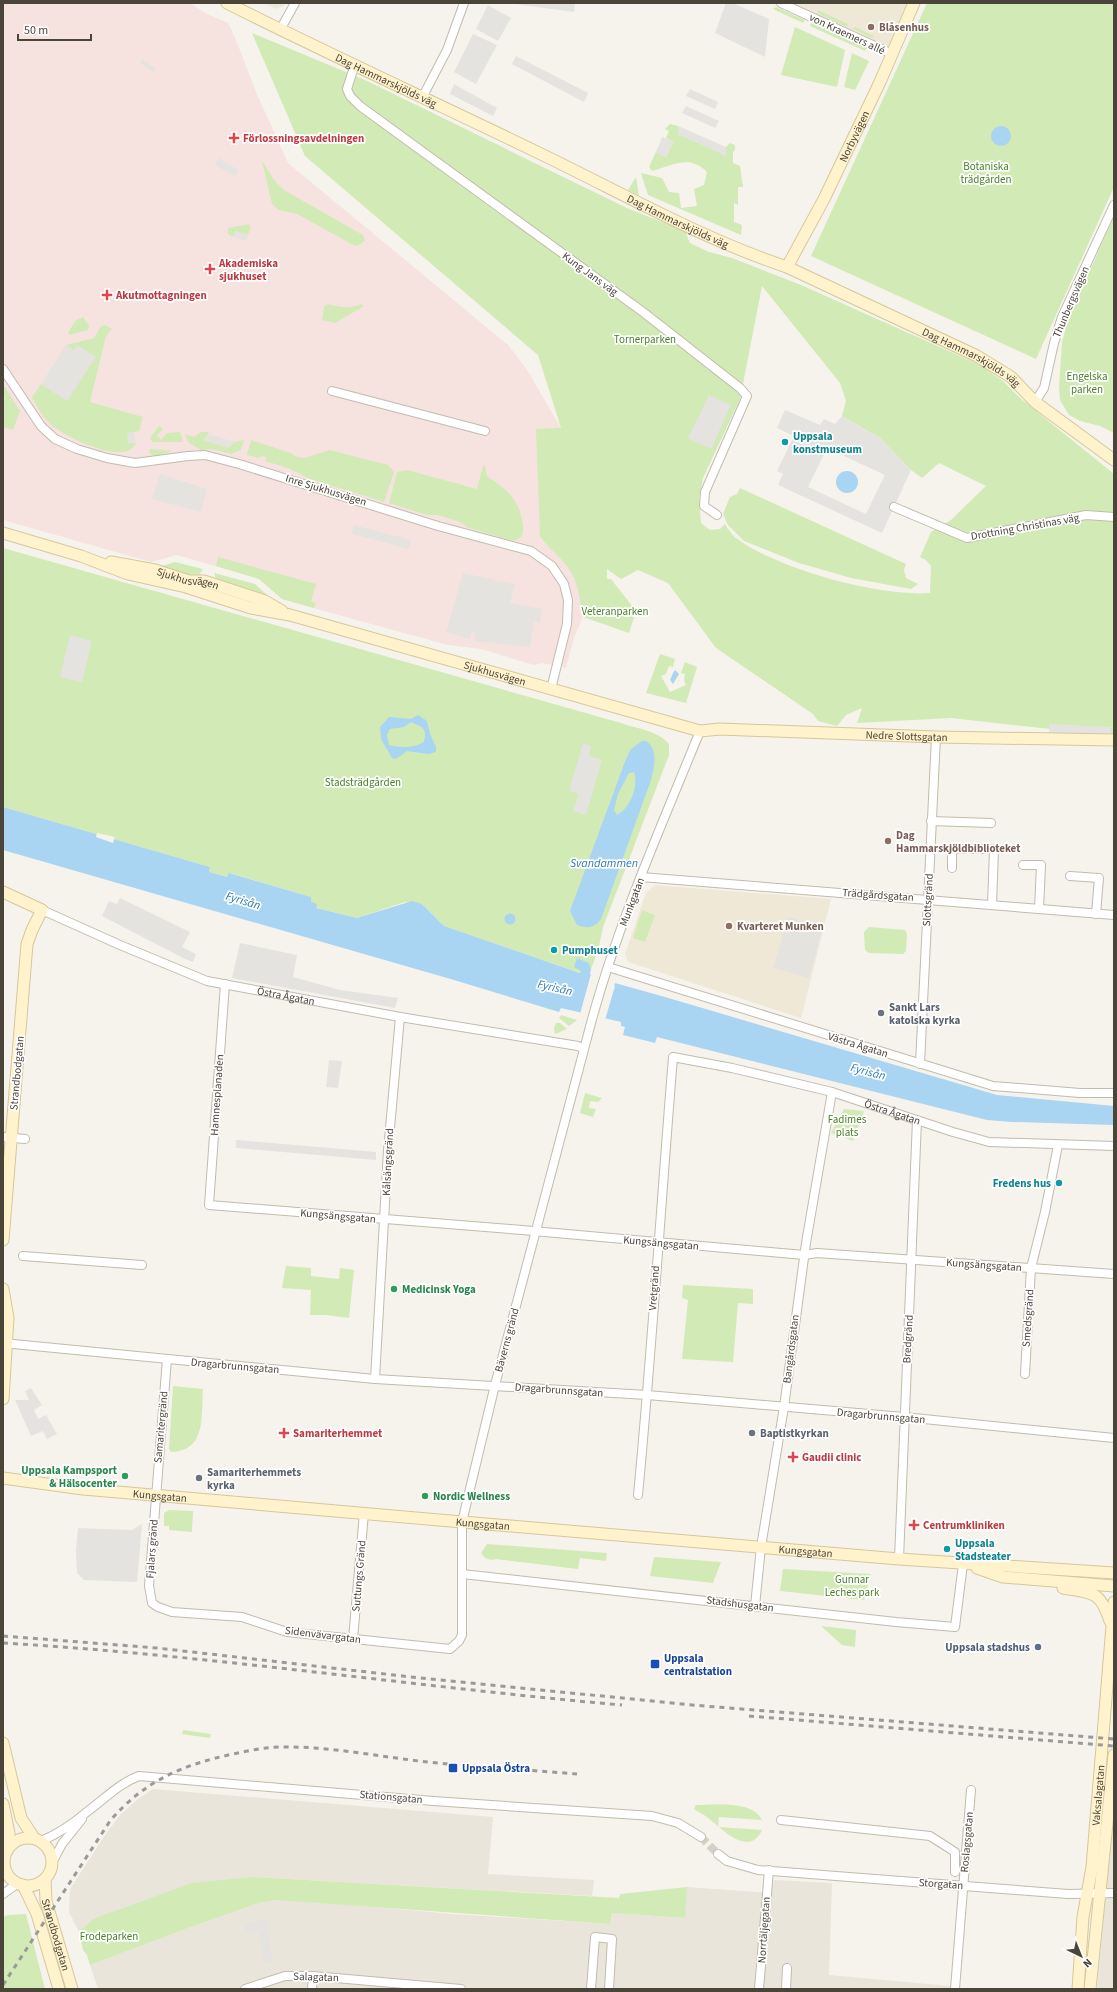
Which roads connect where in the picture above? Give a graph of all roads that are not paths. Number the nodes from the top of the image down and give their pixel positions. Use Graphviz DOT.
graph roads {
  1 [pos="227,3"];
  2 [pos="295,3"];
  3 [pos="464,3"];
  4 [pos="781,3"];
  5 [pos="914,3"];
  6 [pos="280,30"];
  7 [pos="892,54"];
  8 [pos="355,64"];
  9 [pos="423,96"];
  10 [pos="1114,205"];
  11 [pos="786,267"];
  12 [pos="3,369"];
  13 [pos="332,391"];
  14 [pos="1035,402"];
  15 [pos="484,431"];
  16 [pos="1114,460"];
  17 [pos="894,507"];
  18 [pos="717,515"];
  19 [pos="1114,517"];
  20 [pos="3,533"];
  21 [pos="551,689"];
  22 [pos="700,731"];
  23 [pos="936,737"];
  24 [pos="1114,740"];
  25 [pos="932,821"];
  26 [pos="991,823"];
  27 [pos="1023,865"];
  28 [pos="952,868"];
  29 [pos="1070,876"];
  30 [pos="641,878"];
  31 [pos="3,892"];
  32 [pos="928,899"];
  33 [pos="992,905"];
  34 [pos="1039,909"];
  35 [pos="42,910"];
  36 [pos="1096,914"];
  37 [pos="1114,915"];
  38 [pos="608,967"];
  39 [pos="225,984"];
  40 [pos="400,1016"];
  41 [pos="589,1032"];
  42 [pos="584,1049"];
  43 [pos="673,1057"];
  44 [pos="920,1064"];
  45 [pos="832,1092"];
  46 [pos="1114,1093"];
  47 [pos="916,1120"];
  48 [pos="7,1138"];
  49 [pos="24,1139"];
  50 [pos="1058,1144"];
  51 [pos="1114,1146"];
  52 [pos="208,1205"];
  53 [pos="385,1220"];
  54 [pos="537,1231"];
  55 [pos="3,1240"];
  56 [pos="657,1243"];
  57 [pos="804,1255"];
  58 [pos="22,1256"];
  59 [pos="912,1259"];
  60 [pos="142,1265"];
  61 [pos="1031,1268"];
  62 [pos="1114,1274"];
  63 [pos="3,1289"];
  64 [pos="5,1343"];
  65 [pos="167,1359"];
  66 [pos="1025,1374"];
  67 [pos="375,1379"];
  68 [pos="495,1385"];
  69 [pos="647,1396"];
  70 [pos="3,1399"];
  71 [pos="784,1407"];
  72 [pos="904,1417"];
  73 [pos="1114,1438"];
  74 [pos="3,1478"];
  75 [pos="156,1494"];
  76 [pos="638,1494"];
  77 [pos="364,1514"];
  78 [pos="462,1522"];
  79 [pos="760,1546"];
  80 [pos="899,1559"];
  81 [pos="963,1564"];
  82 [pos="1114,1573"];
  83 [pos="462,1574"];
  84 [pos="1003,1577"];
  85 [pos="1114,1586"];
  86 [pos="1114,1602"];
  87 [pos="152,1603"];
  88 [pos="755,1606"];
  89 [pos="1112,1625"];
  90 [pos="353,1639"];
  91 [pos="450,1649"];
  92 [pos="3,1743"];
  93 [pos="1114,1755"];
  94 [pos="972,1790"];
  95 [pos="3,1804"];
  96 [pos="88,1811"];
  97 [pos="781,1820"];
  98 [pos="701,1836"];
  99 [pos="37,1839"];
  100 [pos="9,1847"];
  101 [pos="718,1854"];
  102 [pos="52,1863"];
  103 [pos="4,1867"];
  104 [pos="768,1870"];
  105 [pos="955,1872"];
  106 [pos="45,1879"];
  107 [pos="20,1884"];
  108 [pos="963,1885"];
  109 [pos="1100,1893"];
  110 [pos="1114,1893"];
  111 [pos="3,1894"];
  112 [pos="1087,1894"];
  113 [pos="787,1968"];
  114 [pos="313,1976"];
  115 [pos="59,1989"];
  116 [pos="72,1989"];
  117 [pos="245,1989"];
  118 [pos="312,1989"];
  119 [pos="461,1989"];
  120 [pos="591,1989"];
  121 [pos="609,1989"];
  122 [pos="759,1989"];
  123 [pos="786,1989"];
  124 [pos="955,1989"];
  125 [pos="1078,1989"];
  126 [pos="1090,1989"];
  1 -- 6 [label="street, Dag Hammarskjölds väg"];
  2 -- 6 [label="street"];
  3 -- 9 [label="street"];
  4 -- 7 [label="street, von Kraemers allé"];
  5 -- 7 [label="street, Norbyvägen"];
  6 -- 8 [label="street, Dag Hammarskjölds väg"];
  7 -- 11 [label="street, Norbyvägen"];
  8 -- 9 [label="street, Dag Hammarskjölds väg"];
  8 -- 18 [label="street, Kung Jans väg"];
  9 -- 11 [label="street, Dag Hammarskjölds väg"];
  10 -- 14 [label="street, Thunbergsvägen"];
  11 -- 14 [label="street, Dag Hammarskjölds väg"];
  12 -- 21 [label="street, Inre Sjukhusvägen"];
  13 -- 15 [label="street"];
  14 -- 16 [label="street, Dag Hammarskjölds väg"];
  17 -- 19 [label="street, Drottning Christinas väg"];
  20 -- 21 [label="street, Sjukhusvägen"];
  21 -- 22 [label="street, Sjukhusvägen"];
  22 -- 23 [label="street, Nedre Slottsgatan"];
  22 -- 30 [label="street, Munkgatan"];
  23 -- 24 [label="street, Nedre Slottsgatan"];
  23 -- 25 [label="street, Slottsgränd"];
  25 -- 26 [label="street"];
  25 -- 32 [label="street, Slottsgränd"];
  27 -- 34 [label="street"];
  28 -- 33 [label="street"];
  29 -- 36 [label="street"];
  30 -- 32 [label="street, Trädgårdsgatan"];
  30 -- 38 [label="street, Munkgatan"];
  31 -- 35 [label="street, Östra Ågatan"];
  32 -- 33 [label="street, Trädgårdsgatan"];
  32 -- 44 [label="street, Slottsgränd"];
  33 -- 34 [label="street, Trädgårdsgatan"];
  34 -- 36 [label="street, Trädgårdsgatan"];
  35 -- 39 [label="street, Östra Ågatan"];
  35 -- 48 [label="street, Strandbodgatan"];
  36 -- 37 [label="street, Trädgårdsgatan"];
  38 -- 41 [label="street, Munkgatan"];
  38 -- 44 [label="street, Västra Ågatan"];
  39 -- 40 [label="street, Östra Ågatan"];
  39 -- 52 [label="street, Hamnesplanaden"];
  40 -- 42 [label="street, Östra Ågatan"];
  40 -- 53 [label="street, Kålsängsgränd"];
  41 -- 42 [label="street, Bäverns gränd"];
  42 -- 54 [label="street, Bäverns gränd"];
  43 -- 45 [label="street, Östra Ågatan"];
  43 -- 56 [label="street, Vretgränd"];
  44 -- 46 [label="street, Västra Ågatan"];
  45 -- 47 [label="street, Östra Ågatan"];
  45 -- 57 [label="street, Bangårdsgatan"];
  47 -- 50 [label="street, Östra Ågatan"];
  47 -- 59 [label="street, Bredgränd"];
  48 -- 49 [label="street"];
  48 -- 55 [label="street, Strandbodgatan"];
  50 -- 51 [label="street, Östra Ågatan"];
  50 -- 61 [label="street, Smedsgränd"];
  52 -- 53 [label="street, Kungsängsgatan"];
  53 -- 54 [label="street, Kungsängsgatan"];
  53 -- 67 [label="street, Kålsängsgränd"];
  54 -- 56 [label="street, Kungsängsgatan"];
  54 -- 68 [label="street, Bäverns gränd"];
  56 -- 57 [label="street, Kungsängsgatan"];
  56 -- 69 [label="street, Vretgränd"];
  57 -- 59 [label="street, Kungsängsgatan"];
  57 -- 71 [label="street, Bangårdsgatan"];
  58 -- 60 [label="street"];
  59 -- 61 [label="street, Kungsängsgatan"];
  59 -- 72 [label="street, Bredgränd"];
  61 -- 62 [label="street, Kungsängsgatan"];
  61 -- 66 [label="street, Smedsgränd"];
  63 -- 64 [label="street"];
  64 -- 65 [label="street, Dragarbrunnsgatan"];
  64 -- 70 [label="street"];
  65 -- 67 [label="street, Dragarbrunnsgatan"];
  65 -- 75 [label="street, Samaritergränd"];
  67 -- 68 [label="street, Dragarbrunnsgatan"];
  68 -- 69 [label="street, Dragarbrunnsgatan"];
  68 -- 78 [label="street, Bäverns gränd"];
  69 -- 71 [label="street, Dragarbrunnsgatan"];
  69 -- 76 [label="street, Vretgränd"];
  71 -- 72 [label="street, Dragarbrunnsgatan"];
  71 -- 79 [label="street, Bangårdsgatan"];
  72 -- 73 [label="street, Dragarbrunnsgatan"];
  72 -- 80 [label="street, Bredgränd"];
  74 -- 75 [label="street, Kungsgatan"];
  75 -- 77 [label="street, Kungsgatan"];
  75 -- 87 [label="street, Fjalars gränd"];
  77 -- 78 [label="street, Kungsgatan"];
  77 -- 90 [label="street, Suttungs Gränd"];
  78 -- 79 [label="street, Kungsgatan"];
  78 -- 83 [label="street, Bäverns gränd"];
  79 -- 80 [label="street, Kungsgatan"];
  79 -- 88 [label="street, Bangårdsgatan"];
  80 -- 81 [label="street, Kungsgatan"];
  81 -- 82 [label="street, Kungsgatan"];
  81 -- 84 [label="street, Kungsgatan"];
  81 -- 88 [label="street, Stadshusgatan"];
  83 -- 88 [label="street, Stadshusgatan"];
  83 -- 91 [label="street, Bäverns gränd"];
  84 -- 85 [label="street, Kungsgatan"];
  84 -- 89 [label="street"];
  86 -- 89 [label="street, Vaksalagatan"];
  87 -- 90 [label="street, Sidenvävargatan"];
  89 -- 112 [label="street, Vaksalagatan"];
  90 -- 91 [label="street, Sidenvävargatan"];
  92 -- 99 [label="street"];
  93 -- 109 [label="street, Vaksalagatan"];
  94 -- 108 [label="street, Roslagsgatan"];
  95 -- 100 [label="street"];
  96 -- 98 [label="street, Stationsgatan"];
  96 -- 99 [label="street, Stationsgatan"];
  96 -- 102 [label="street, Stationsgatan"];
  97 -- 105 [label="street"];
  99 -- 100 [label="street"];
  99 -- 102 [label="street"];
  100 -- 103 [label="street"];
  101 -- 104 [label="street"];
  102 -- 106 [label="street"];
  103 -- 107 [label="street"];
  104 -- 108 [label="street, Storgatan"];
  104 -- 122 [label="street, Norrtäljegatan"];
  106 -- 107 [label="street"];
  106 -- 116 [label="street, Strandbodgatan"];
  107 -- 111 [label="street"];
  107 -- 115 [label="street, Strandbodgatan"];
  108 -- 112 [label="street, Storgatan"];
  108 -- 124 [label="street, Roslagsgatan"];
  109 -- 110 [label="street, Storgatan"];
  109 -- 112 [label="street, Storgatan"];
  109 -- 126 [label="street, Vaksalagatan"];
  112 -- 125 [label="street, Vaksalagatan"];
  113 -- 123 [label="street"];
  114 -- 117 [label="street, Salagatan"];
  114 -- 118 [label="street"];
  114 -- 119 [label="street, Salagatan"];
  120 -- 121 [label="street"];
}
